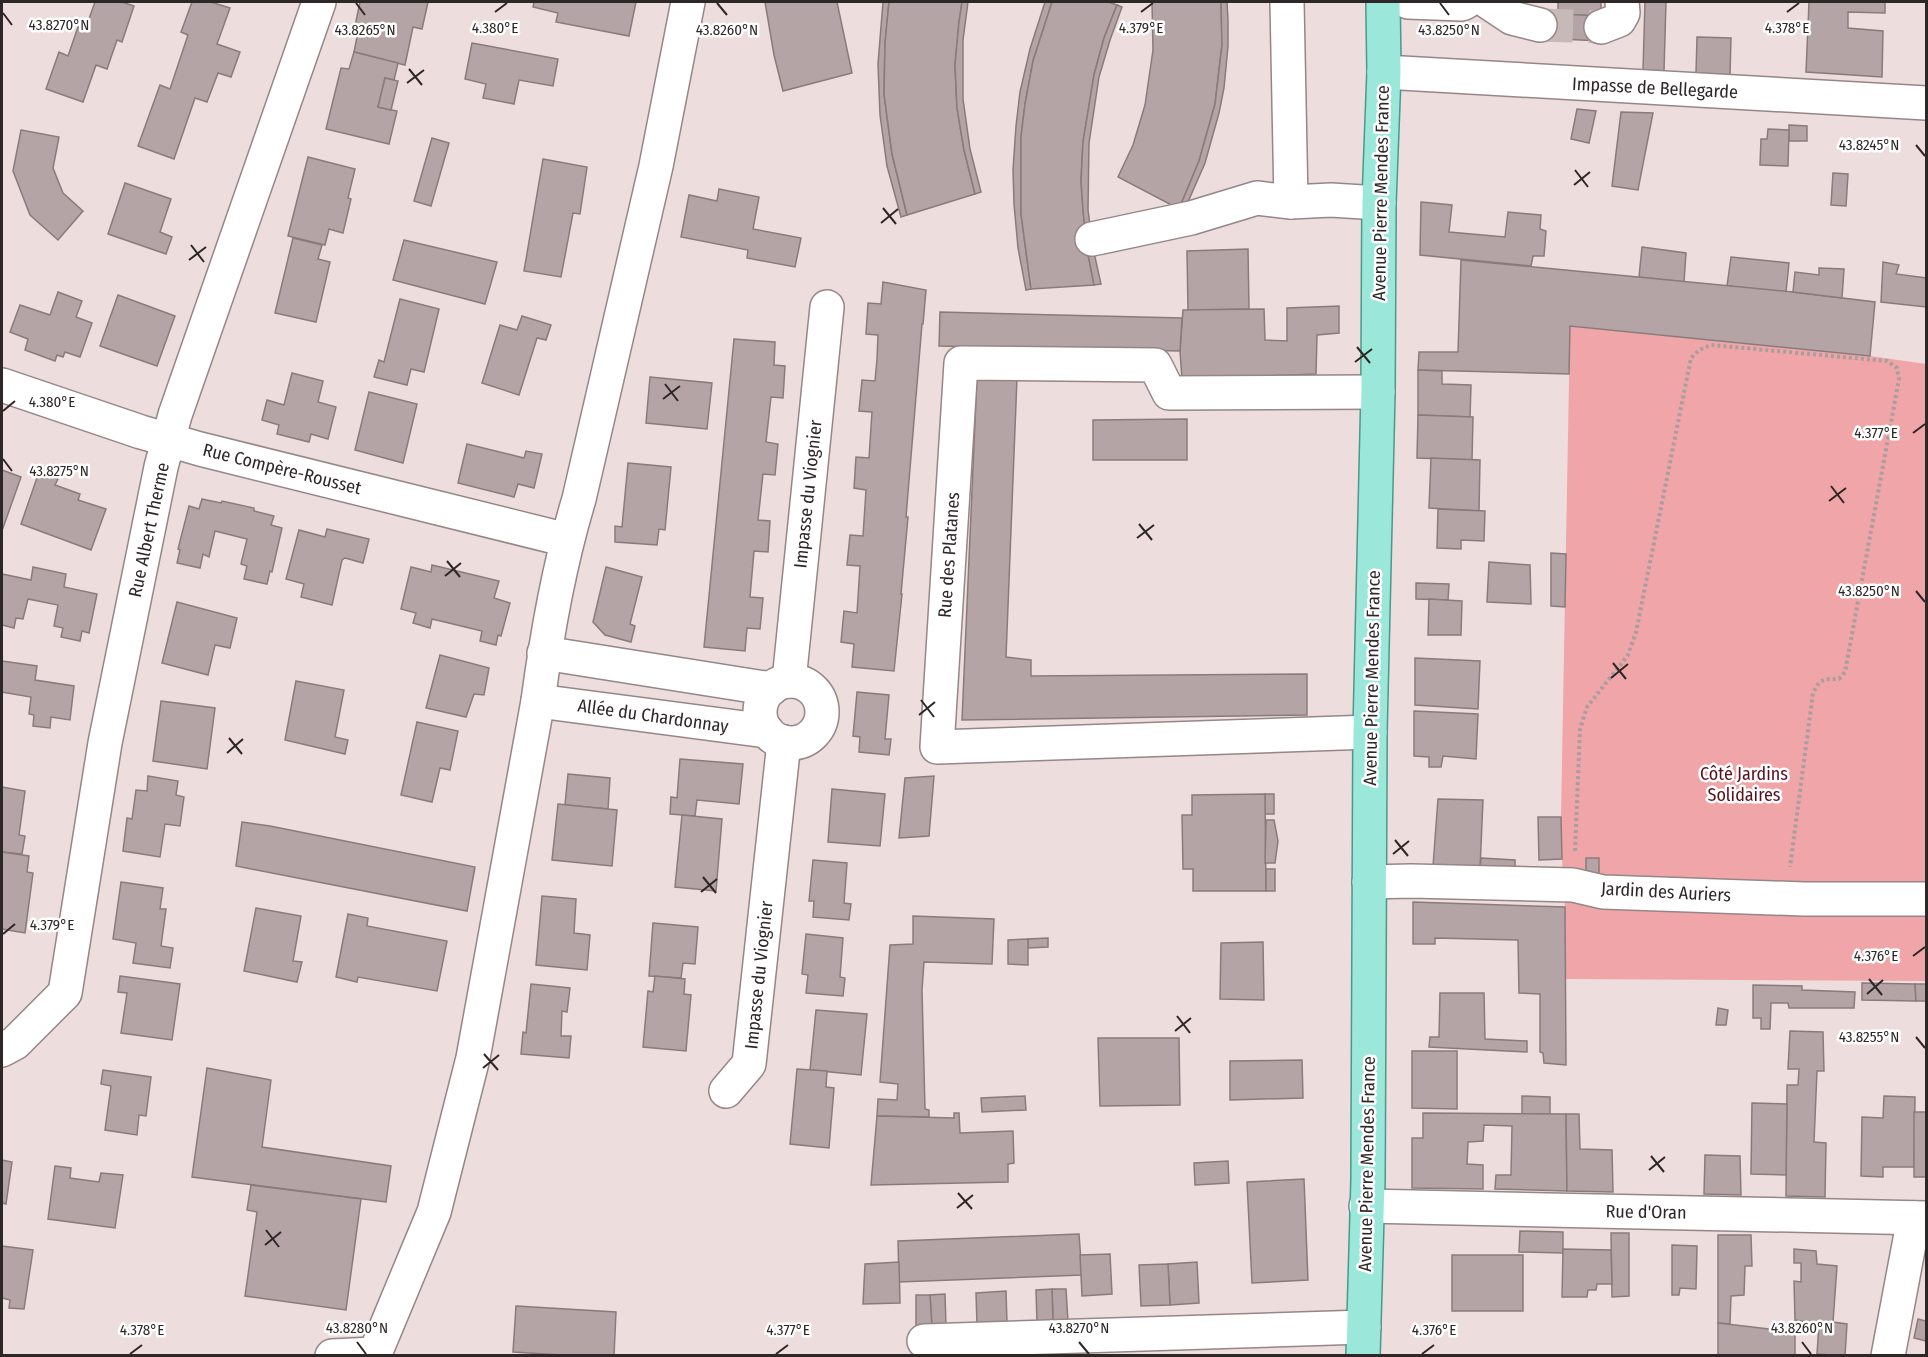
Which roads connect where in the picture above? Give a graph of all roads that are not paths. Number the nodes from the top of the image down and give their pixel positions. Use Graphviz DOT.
graph roads {
  1 [pos="319,2"];
  2 [pos="688,2"];
  3 [pos="1287,2"];
  4 [pos="1383,2"];
  5 [pos="1408,2"];
  6 [pos="1466,2"];
  7 [pos="1488,2"];
  8 [pos="1622,2"];
  9 [pos="1540,25"];
  10 [pos="1601,27"];
  11 [pos="1384,72"];
  12 [pos="1926,103"];
  13 [pos="1292,202"];
  14 [pos="1379,203"];
  15 [pos="1092,239"];
  16 [pos="827,307"];
  17 [pos="2,386"];
  18 [pos="1378,392"];
  19 [pos="169,440"];
  20 [pos="567,540"];
  21 [pos="544,653"];
  22 [pos="780,685"];
  23 [pos="538,701"];
  24 [pos="1370,732"];
  25 [pos="775,737"];
  26 [pos="1370,882"];
  27 [pos="1926,899"];
  28 [pos="2,1050"];
  29 [pos="726,1091"];
  30 [pos="1366,1206"];
  31 [pos="1920,1218"];
  32 [pos="924,1341"];
  33 [pos="1363,1341"];
  34 [pos="374,1355"];
  35 [pos="332,1356"];
  36 [pos="1888,1356"];
  1 -- 19 [label="street, Rue Albert Therme"];
  2 -- 20 [label="street"];
  3 -- 13 [label="street"];
  4 -- 11 [label="main road, Avenue Pierre Mendes France"];
  5 -- 6 [label="street"];
  7 -- 9 [label="street"];
  8 -- 10 [label="street"];
  11 -- 12 [label="street, Impasse de Bellegarde"];
  11 -- 14 [label="main road, Avenue Pierre Mendes France"];
  13 -- 14 [label="street"];
  13 -- 15 [label="street"];
  14 -- 18 [label="main road, Avenue Pierre Mendes France"];
  16 -- 22 [label="street, Impasse du Viognier"];
  17 -- 19 [label="street, Rue Compère-Rousset"];
  18 -- 24 [label="main road, Avenue Pierre Mendes France"];
  18 -- 24 [label="street, Rue des Platanes"];
  19 -- 20 [label="street, Rue Compère-Rousset"];
  19 -- 28 [label="street, Rue Albert Therme"];
  20 -- 21 [label="street"];
  21 -- 22 [label="street, Allée du Chardonnay"];
  21 -- 23 [label="street"];
  22 -- 25 [label="street"];
  22 -- 25 [label="street, Allée du Chardonnay"];
  23 -- 25 [label="street, Allée du Chardonnay"];
  23 -- 34 [label="street"];
  24 -- 26 [label="main road, Avenue Pierre Mendes France"];
  25 -- 29 [label="street, Impasse du Viognier"];
  26 -- 27 [label="street, Jardin des Auriers"];
  26 -- 30 [label="main road, Avenue Pierre Mendes France"];
  30 -- 31 [label="street, Rue d'Oran"];
  30 -- 33 [label="main road, Avenue Pierre Mendes France"];
  31 -- 36 [label="street"];
  32 -- 33 [label="street"];
  34 -- 35 [label="street"];
}
